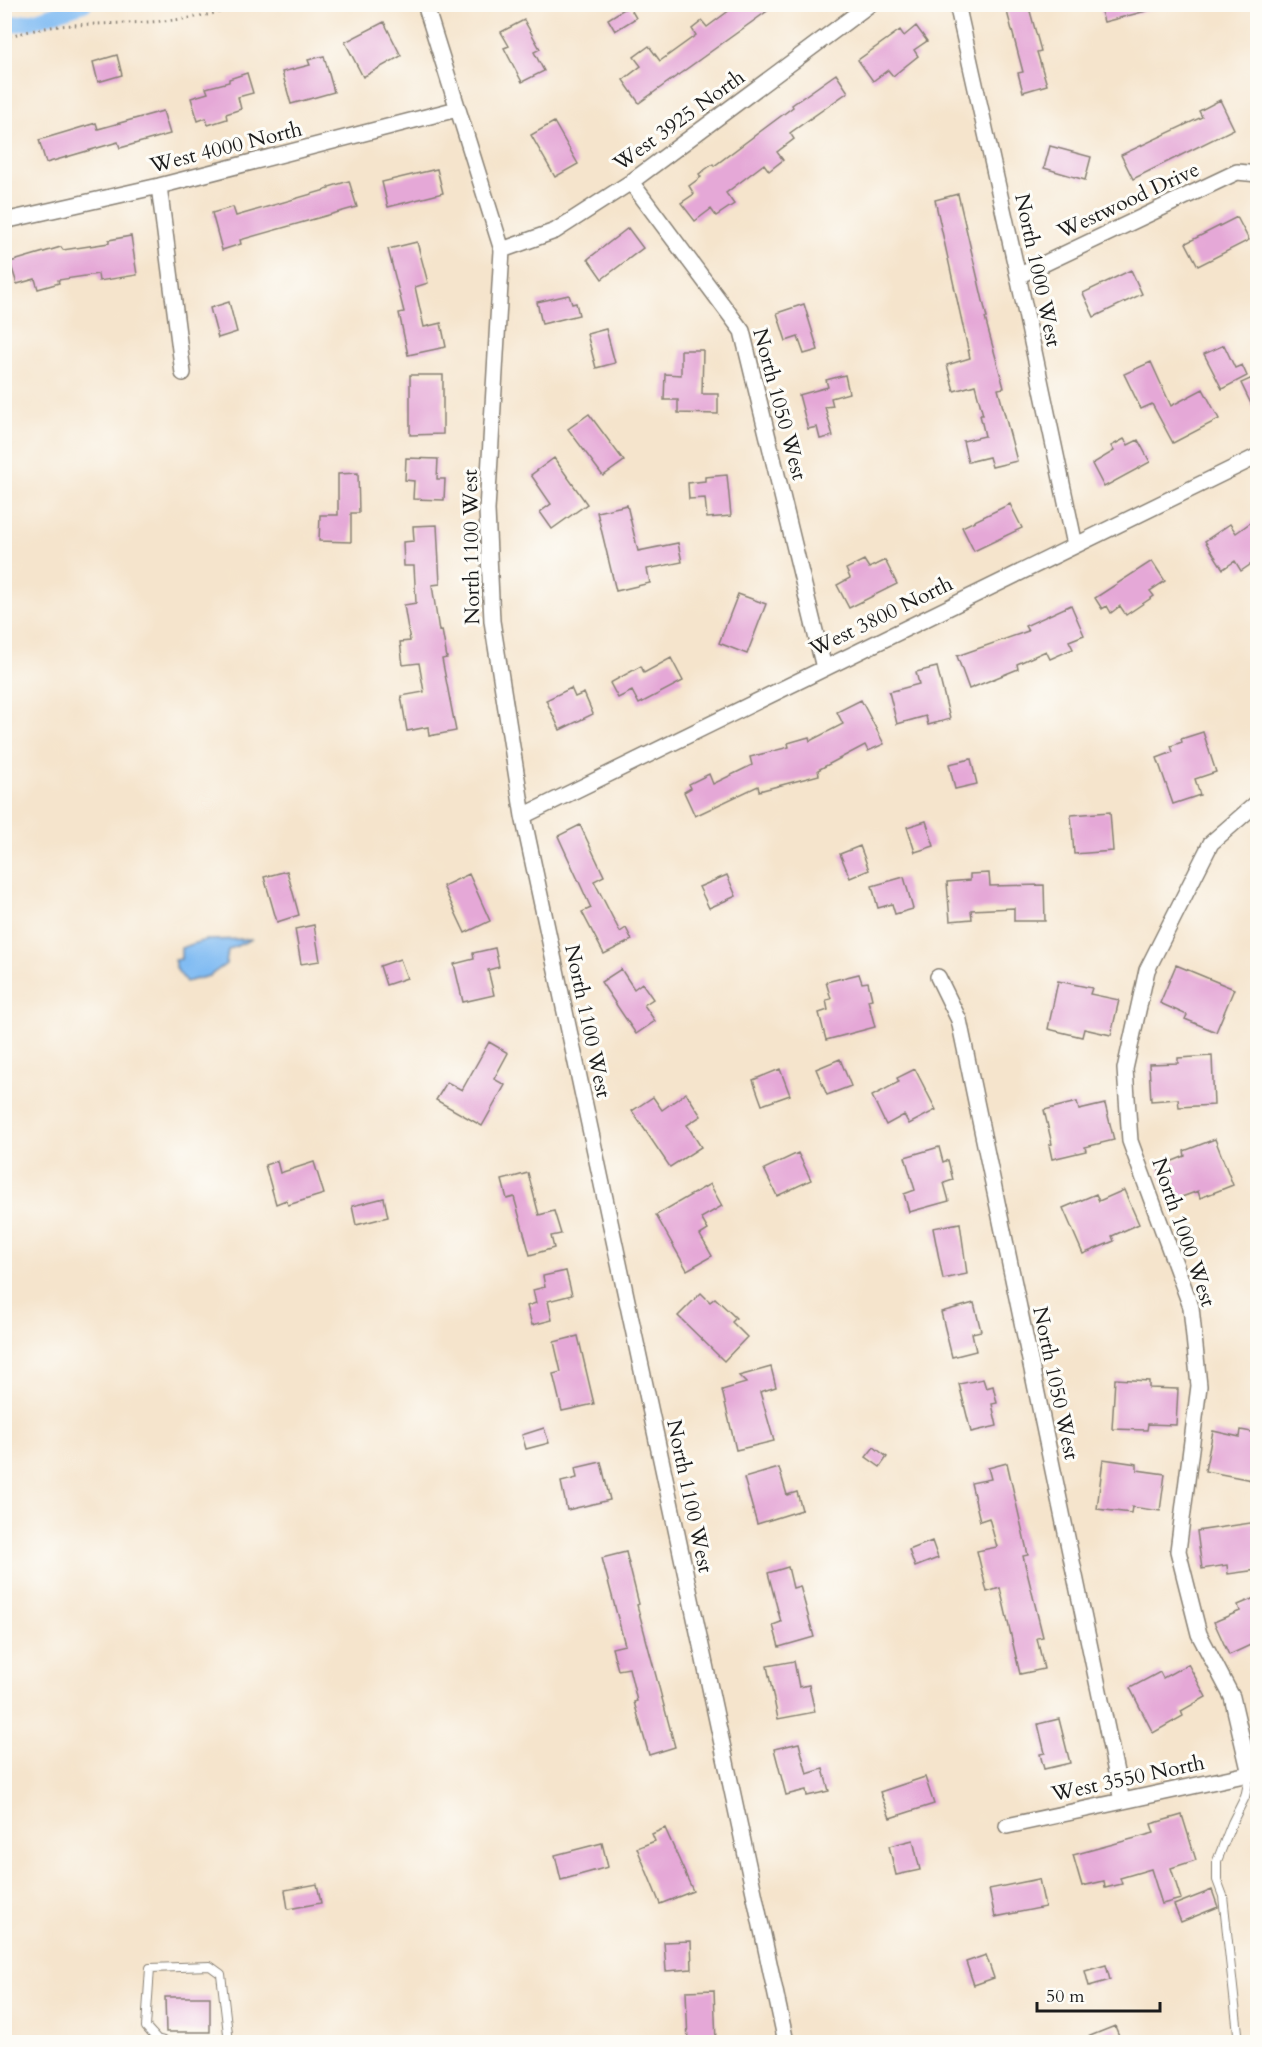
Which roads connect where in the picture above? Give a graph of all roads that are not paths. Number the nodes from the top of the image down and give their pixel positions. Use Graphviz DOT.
graph roads {
  1 [pos="424,4"];
  2 [pos="870,4"];
  3 [pos="957,4"];
  4 [pos="458,109"];
  5 [pos="1257,174"];
  6 [pos="631,182"];
  7 [pos="159,186"];
  8 [pos="4,221"];
  9 [pos="502,250"];
  10 [pos="1018,276"];
  11 [pos="183,373"];
  12 [pos="1257,456"];
  13 [pos="1075,544"];
  14 [pos="824,668"];
  15 [pos="1257,802"];
  16 [pos="523,816"];
  17 [pos="938,977"];
  18 [pos="1254,1773"];
  19 [pos="1122,1801"];
  20 [pos="1007,1826"];
  21 [pos="229,2041"];
  22 [pos="167,2043"];
  23 [pos="179,2043"];
  24 [pos="786,2043"];
  25 [pos="1239,2043"];
  1 -- 4 [label="street, North 1100 West"];
  2 -- 6 [label="street, West 3925 North"];
  3 -- 10 [label="street, North 1000 West"];
  4 -- 7 [label="street, West 4000 North"];
  4 -- 9 [label="street, North 1100 West"];
  5 -- 10 [label="street, Westwood Drive"];
  6 -- 9 [label="street, West 3925 North"];
  6 -- 14 [label="street, North 1050 West"];
  7 -- 8 [label="street, West 4000 North"];
  7 -- 11 [label="street"];
  9 -- 16 [label="street, North 1100 West"];
  10 -- 13 [label="street, North 1000 West"];
  12 -- 13 [label="street, West 3800 North"];
  13 -- 14 [label="street, West 3800 North"];
  14 -- 16 [label="street, West 3800 North"];
  15 -- 18 [label="street, North 1000 West"];
  16 -- 24 [label="street, North 1100 West"];
  17 -- 19 [label="street, North 1050 West"];
  18 -- 19 [label="street, West 3550 North"];
  18 -- 25 [label="lane"];
  19 -- 20 [label="street, West 3550 North"];
  21 -- 22 [label="lane"];
  21 -- 23 [label="lane"];
}
